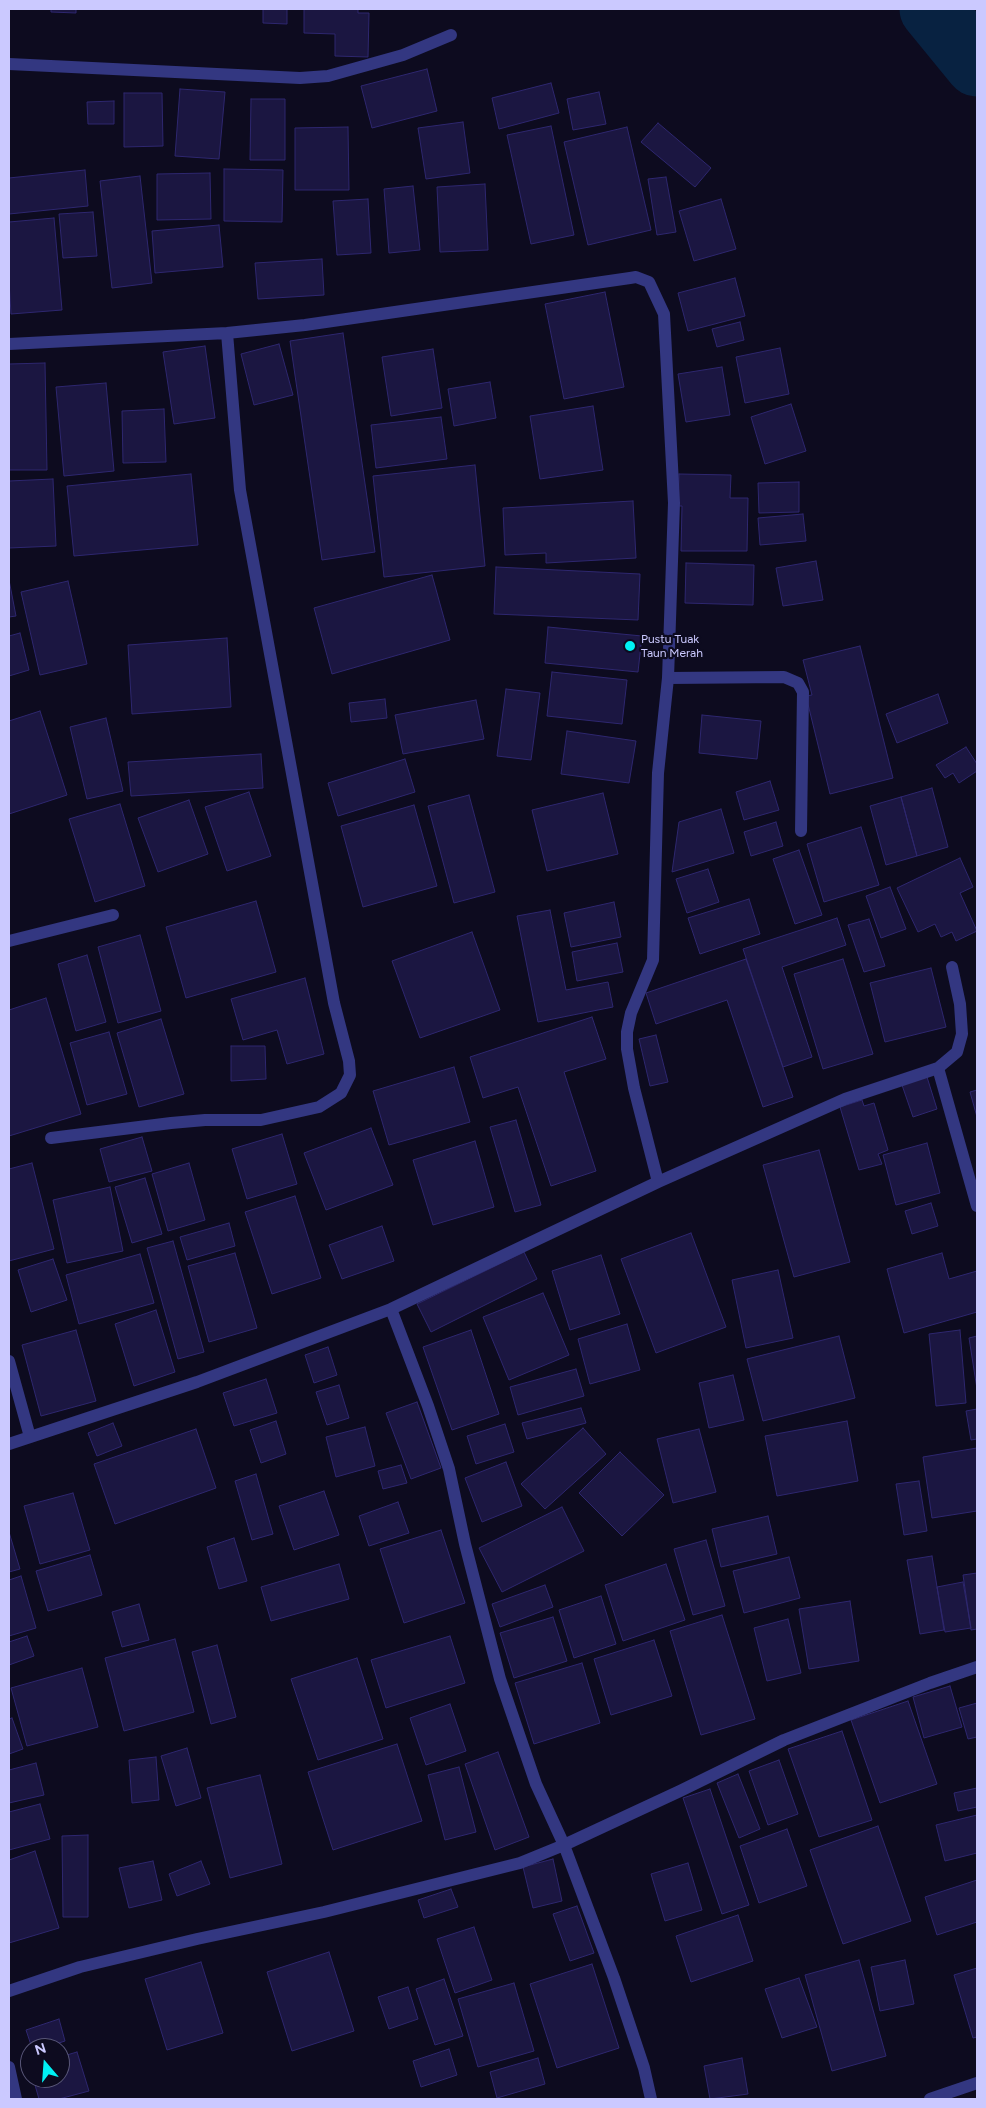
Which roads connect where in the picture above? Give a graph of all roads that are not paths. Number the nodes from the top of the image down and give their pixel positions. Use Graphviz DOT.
graph roads {
  1 [pos="451,35"];
  2 [pos="9,64"];
  3 [pos="226,333"];
  4 [pos="9,344"];
  5 [pos="668,678"];
  6 [pos="801,831"];
  7 [pos="113,915"];
  8 [pos="9,940"];
  9 [pos="952,967"];
  10 [pos="938,1068"];
  11 [pos="51,1138"];
  12 [pos="658,1182"];
  13 [pos="977,1206"];
  14 [pos="390,1309"];
  15 [pos="9,1361"];
  16 [pos="30,1437"];
  17 [pos="9,1444"];
  18 [pos="977,1667"];
  19 [pos="564,1845"];
  20 [pos="9,1991"];
  21 [pos="9,2067"];
  22 [pos="977,2083"];
  23 [pos="16,2099"];
  24 [pos="651,2099"];
  25 [pos="930,2099"];
  1 -- 2 [label="street"];
  3 -- 4 [label="street"];
  3 -- 5 [label="street"];
  3 -- 11 [label="street"];
  5 -- 6 [label="street"];
  5 -- 12 [label="street"];
  7 -- 8 [label="street"];
  9 -- 10 [label="street"];
  10 -- 12 [label="street"];
  10 -- 13 [label="street"];
  12 -- 14 [label="street"];
  14 -- 16 [label="street"];
  14 -- 19 [label="street"];
  15 -- 16 [label="street"];
  16 -- 17 [label="street"];
  18 -- 19 [label="street"];
  19 -- 20 [label="street"];
  19 -- 24 [label="street"];
  21 -- 23 [label="street"];
  22 -- 25 [label="street"];
}
